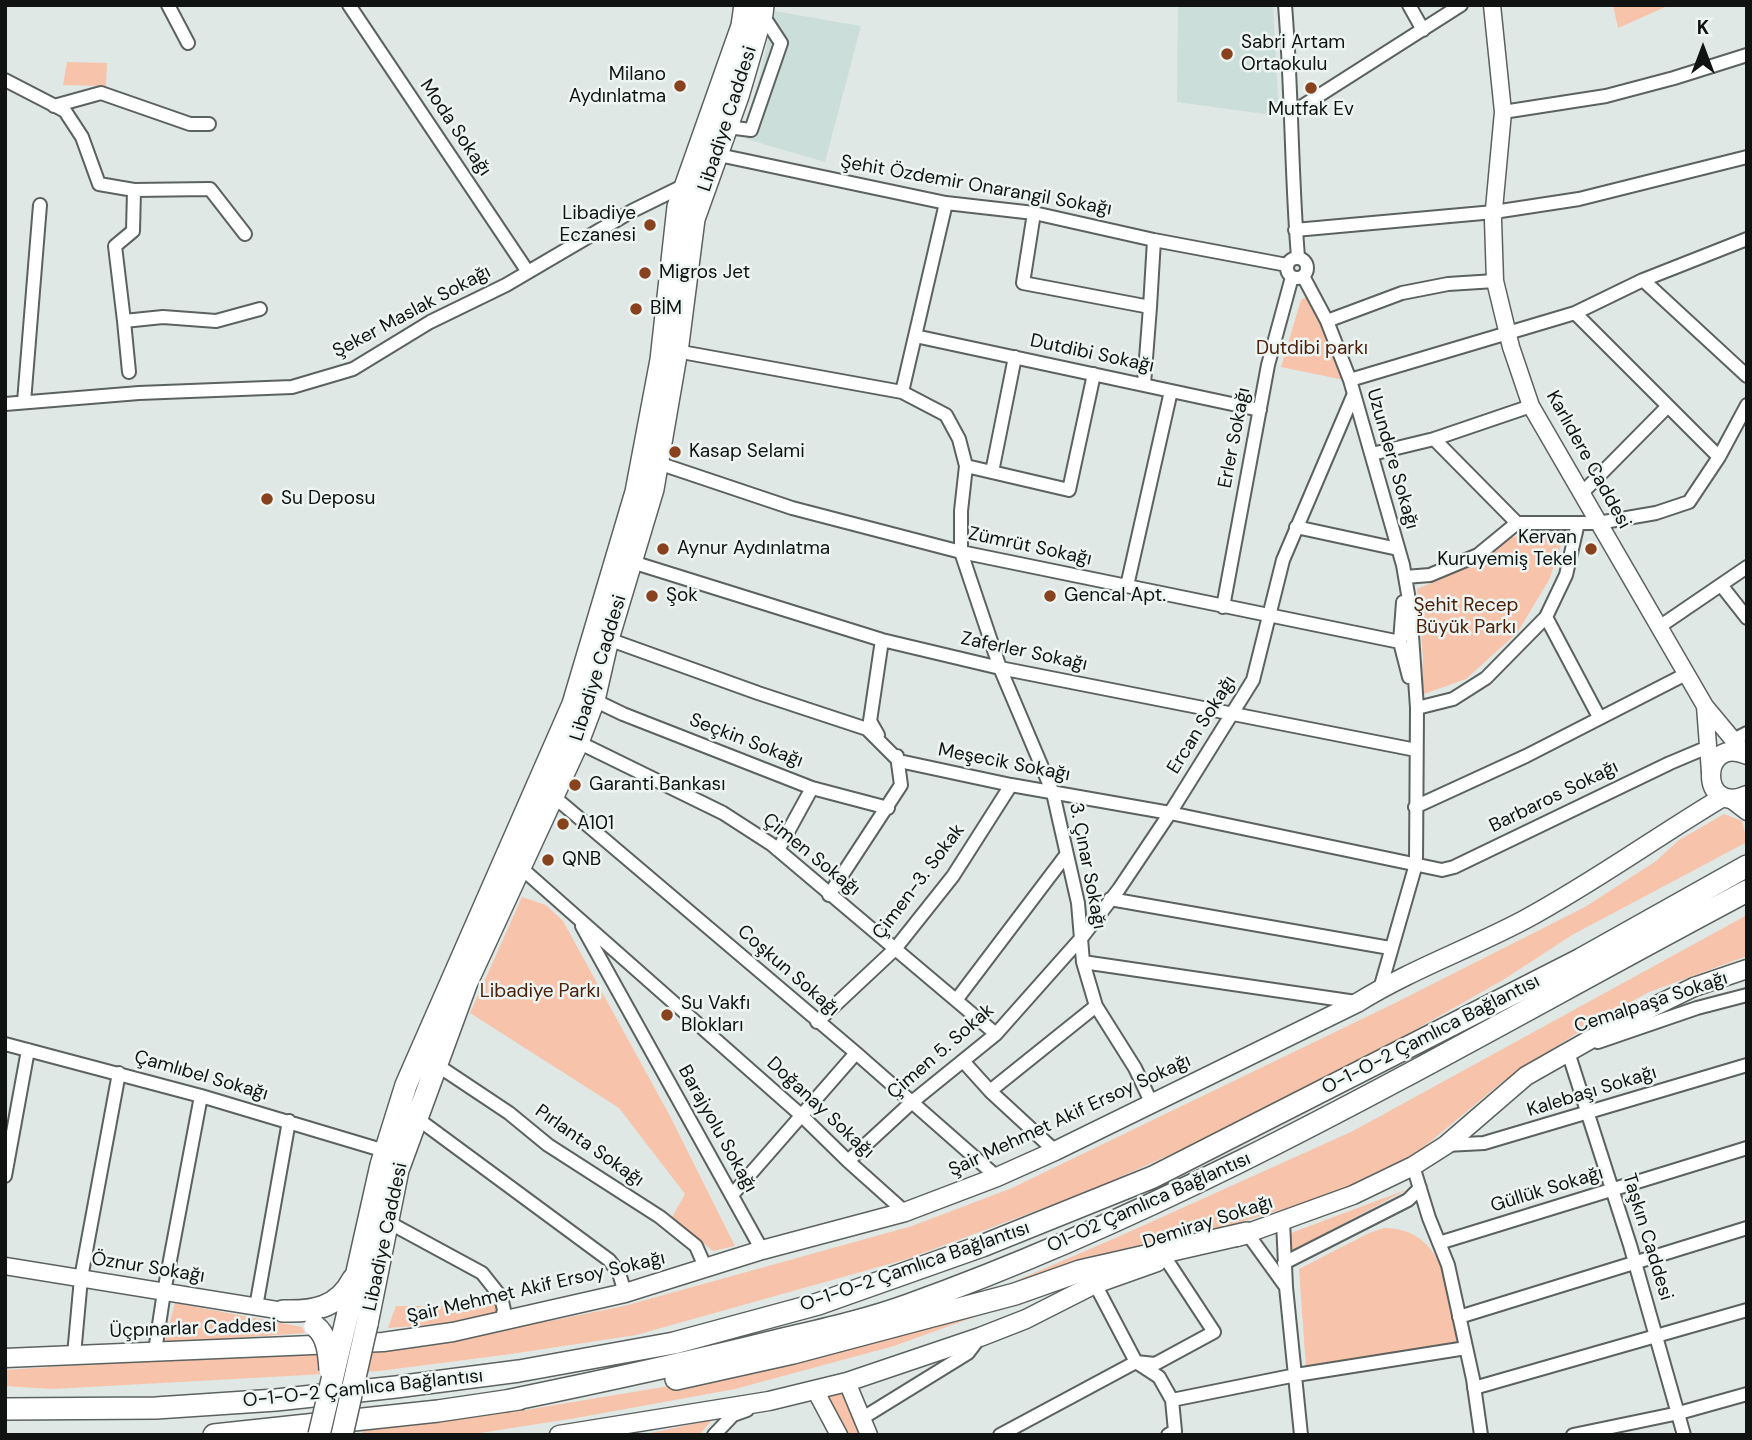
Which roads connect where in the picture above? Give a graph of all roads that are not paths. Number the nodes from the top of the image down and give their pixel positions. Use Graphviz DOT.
graph roads {
  1 [pos="168,5"];
  2 [pos="349,5"];
  3 [pos="1285,5"];
  4 [pos="1409,5"];
  5 [pos="1461,5"];
  6 [pos="1492,5"];
  7 [pos="752,7"];
  8 [pos="1423,30"];
  9 [pos="188,43"];
  10 [pos="1747,55"];
  11 [pos="5,80"];
  12 [pos="54,106"];
  13 [pos="1503,112"];
  14 [pos="1290,114"];
  15 [pos="209,124"];
  16 [pos="709,151"];
  17 [pos="1747,157"];
  18 [pos="687,184"];
  19 [pos="134,190"];
  20 [pos="946,203"];
  21 [pos="40,205"];
  22 [pos="1494,212"];
  23 [pos="1034,213"];
  24 [pos="1295,230"];
  25 [pos="245,234"];
  26 [pos="1747,239"];
  27 [pos="1154,240"];
  28 [pos="1295,269"];
  29 [pos="528,272"];
  30 [pos="1643,280"];
  31 [pos="1495,281"];
  32 [pos="1150,307"];
  33 [pos="260,309"];
  34 [pos="1575,313"];
  35 [pos="124,321"];
  36 [pos="1327,321"];
  37 [pos="1508,332"];
  38 [pos="915,335"];
  39 [pos="669,355"];
  40 [pos="1015,357"];
  41 [pos="129,372"];
  42 [pos="1094,374"];
  43 [pos="1747,376"];
  44 [pos="1350,380"];
  45 [pos="1144,384"];
  46 [pos="1171,390"];
  47 [pos="902,392"];
  48 [pos="1353,396"];
  49 [pos="24,402"];
  50 [pos="5,404"];
  51 [pos="1747,405"];
  52 [pos="1531,406"];
  53 [pos="1668,406"];
  54 [pos="1260,410"];
  55 [pos="1434,439"];
  56 [pos="1372,454"];
  57 [pos="1719,457"];
  58 [pos="658,463"];
  59 [pos="966,466"];
  60 [pos="992,472"];
  61 [pos="1582,493"];
  62 [pos="1517,523"];
  63 [pos="1578,523"];
  64 [pos="1598,523"];
  65 [pos="1296,527"];
  66 [pos="1398,549"];
  67 [pos="961,552"];
  68 [pos="632,562"];
  69 [pos="1747,567"];
  70 [pos="1405,577"];
  71 [pos="1721,585"];
  72 [pos="1127,586"];
  73 [pos="1223,607"];
  74 [pos="1270,616"];
  75 [pos="1546,617"];
  76 [pos="1747,618"];
  77 [pos="1659,626"];
  78 [pos="608,639"];
  79 [pos="882,640"];
  80 [pos="1400,642"];
  81 [pos="1000,668"];
  82 [pos="1686,674"];
  83 [pos="594,700"];
  84 [pos="1705,706"];
  85 [pos="1417,708"];
  86 [pos="1232,713"];
  87 [pos="1600,717"];
  88 [pos="578,742"];
  89 [pos="1743,746"];
  90 [pos="1708,747"];
  91 [pos="1416,750"];
  92 [pos="899,761"];
  93 [pos="1710,776"];
  94 [pos="1011,785"];
  95 [pos="812,788"];
  96 [pos="1053,793"];
  97 [pos="552,795"];
  98 [pos="1733,797"];
  99 [pos="1415,807"];
  100 [pos="888,808"];
  101 [pos="1747,812"];
  102 [pos="1170,813"];
  103 [pos="1661,834"];
  104 [pos="778,850"];
  105 [pos="1066,855"];
  106 [pos="1416,864"];
  107 [pos="519,866"];
  108 [pos="1747,866"];
  109 [pos="1747,891"];
  110 [pos="829,895"];
  111 [pos="1110,899"];
  112 [pos="578,917"];
  113 [pos="1083,936"];
  114 [pos="895,948"];
  115 [pos="1390,948"];
  116 [pos="1083,962"];
  117 [pos="1747,969"];
  118 [pos="1380,989"];
  119 [pos="1747,995"];
  120 [pos="957,999"];
  121 [pos="1357,1003"];
  122 [pos="1096,1006"];
  123 [pos="817,1022"];
  124 [pos="996,1034"];
  125 [pos="5,1044"];
  126 [pos="29,1050"];
  127 [pos="1568,1052"];
  128 [pos="856,1053"];
  129 [pos="963,1060"];
  130 [pos="437,1065"];
  131 [pos="1747,1065"];
  132 [pos="119,1073"];
  133 [pos="990,1091"];
  134 [pos="201,1096"];
  135 [pos="912,1101"];
  136 [pos="1152,1104"];
  137 [pos="1588,1114"];
  138 [pos="802,1116"];
  139 [pos="418,1118"];
  140 [pos="289,1121"];
  141 [pos="1446,1145"];
  142 [pos="1747,1148"];
  143 [pos="385,1151"];
  144 [pos="1055,1151"];
  145 [pos="848,1161"];
  146 [pos="1413,1166"];
  147 [pos="5,1176"];
  148 [pos="997,1177"];
  149 [pos="1420,1188"];
  150 [pos="1613,1190"];
  151 [pos="732,1195"];
  152 [pos="905,1212"];
  153 [pos="1283,1221"];
  154 [pos="387,1222"];
  155 [pos="1747,1228"];
  156 [pos="1247,1233"];
  157 [pos="1439,1243"];
  158 [pos="762,1250"];
  159 [pos="1166,1259"];
  160 [pos="1284,1263"];
  161 [pos="1636,1263"];
  162 [pos="5,1266"];
  163 [pos="358,1268"];
  164 [pos="706,1269"];
  165 [pos="81,1278"];
  166 [pos="1095,1284"];
  167 [pos="1286,1287"];
  168 [pos="164,1292"];
  169 [pos="625,1293"];
  170 [pos="256,1307"];
  171 [pos="1747,1310"];
  172 [pos="283,1311"];
  173 [pos="1459,1317"];
  174 [pos="501,1321"];
  175 [pos="1657,1336"];
  176 [pos="980,1337"];
  177 [pos="383,1342"];
  178 [pos="1466,1348"];
  179 [pos="155,1351"];
  180 [pos="74,1355"];
  181 [pos="5,1358"];
  182 [pos="1136,1362"];
  183 [pos="1296,1375"];
  184 [pos="847,1382"];
  185 [pos="331,1386"];
  186 [pos="1474,1388"];
  187 [pos="815,1390"];
  188 [pos="1747,1394"];
  189 [pos="1172,1399"];
  190 [pos="506,1401"];
  191 [pos="769,1401"];
  192 [pos="5,1409"];
  193 [pos="1679,1413"];
  194 [pos="861,1419"];
  195 [pos="215,1435"];
  196 [pos="319,1435"];
  197 [pos="342,1435"];
  198 [pos="559,1435"];
  199 [pos="714,1435"];
  200 [pos="839,1435"];
  201 [pos="869,1435"];
  202 [pos="1000,1435"];
  203 [pos="1168,1435"];
  204 [pos="1301,1435"];
  205 [pos="1481,1435"];
  206 [pos="1573,1435"];
  207 [pos="1684,1435"];
  1 -- 9 [label="street"];
  2 -- 29 [label="street, Moda Sokağı"];
  3 -- 14 [label="street"];
  4 -- 8 [label="street"];
  5 -- 8 [label="street"];
  6 -- 13 [label="street, Karlıdere Caddesi"];
  7 -- 16 [label="main road, Libadiye Caddesi"];
  7 -- 16 [label="main road, Libadiye Caddesi"];
  8 -- 14 [label="street"];
  10 -- 13 [label="street"];
  11 -- 12 [label="street"];
  12 -- 15 [label="street"];
  12 -- 19 [label="street"];
  13 -- 22 [label="street, Karlıdere Caddesi"];
  14 -- 24 [label="street"];
  16 -- 18 [label="main road, Libadiye Caddesi"];
  16 -- 20 [label="street, Şehit Özdemir Onarangil Sokağı"];
  16 -- 39 [label="main road, Libadiye Caddesi"];
  17 -- 22 [label="street"];
  18 -- 29 [label="street, Şeker Maslak Sokağı"];
  18 -- 39 [label="main road, Libadiye Caddesi"];
  19 -- 25 [label="street"];
  19 -- 35 [label="street"];
  20 -- 23 [label="street, Şehit Özdemir Onarangil Sokağı"];
  20 -- 38 [label="street"];
  21 -- 49 [label="street"];
  22 -- 24 [label="street"];
  22 -- 31 [label="street, Karlıdere Caddesi"];
  23 -- 27 [label="street, Şehit Özdemir Onarangil Sokağı"];
  23 -- 32 [label="street"];
  24 -- 28 [label="street"];
  26 -- 30 [label="street"];
  27 -- 28 [label="street, Şehit Özdemir Onarangil Sokağı"];
  27 -- 32 [label="street"];
  28 -- 36 [label="street, Uzundere Sokağı"];
  28 -- 54 [label="street, Erler Sokağı"];
  29 -- 49 [label="street, Şeker Maslak Sokağı"];
  30 -- 34 [label="street"];
  30 -- 43 [label="street"];
  31 -- 36 [label="street"];
  31 -- 37 [label="street, Karlıdere Caddesi"];
  32 -- 45 [label="street"];
  33 -- 35 [label="street"];
  34 -- 37 [label="street"];
  34 -- 53 [label="street"];
  35 -- 41 [label="street"];
  36 -- 44 [label="street, Uzundere Sokağı"];
  37 -- 44 [label="street"];
  37 -- 52 [label="street, Karlıdere Caddesi"];
  38 -- 40 [label="street, Dutdibi Sokağı"];
  38 -- 47 [label="street"];
  39 -- 47 [label="street"];
  39 -- 58 [label="main road, Libadiye Caddesi"];
  39 -- 143 [label="main road, Libadiye Caddesi"];
  40 -- 42 [label="street, Dutdibi Sokağı"];
  40 -- 60 [label="street"];
  42 -- 45 [label="street, Dutdibi Sokağı"];
  42 -- 60 [label="street"];
  44 -- 48 [label="street, Uzundere Sokağı"];
  45 -- 46 [label="street, Dutdibi Sokağı"];
  46 -- 54 [label="street, Dutdibi Sokağı"];
  46 -- 72 [label="street"];
  47 -- 59 [label="street"];
  48 -- 56 [label="street, Uzundere Sokağı"];
  48 -- 65 [label="street, Ercan Sokağı"];
  49 -- 50 [label="street, Şeker Maslak Sokağı"];
  51 -- 57 [label="street"];
  52 -- 55 [label="street"];
  52 -- 61 [label="street, Karlıdere Caddesi"];
  53 -- 57 [label="street"];
  53 -- 61 [label="street"];
  54 -- 73 [label="street, Erler Sokağı"];
  55 -- 56 [label="street"];
  55 -- 62 [label="street"];
  56 -- 66 [label="street, Uzundere Sokağı"];
  57 -- 64 [label="street"];
  58 -- 67 [label="street, Zümrüt Sokağı"];
  58 -- 68 [label="main road, Libadiye Caddesi"];
  59 -- 60 [label="street"];
  59 -- 67 [label="street, 3. Çınar Sokağı"];
  61 -- 64 [label="street, Karlıdere Caddesi"];
  62 -- 63 [label="street"];
  62 -- 70 [label="street"];
  63 -- 64 [label="street"];
  63 -- 75 [label="street"];
  64 -- 77 [label="street, Karlıdere Caddesi"];
  65 -- 66 [label="street"];
  65 -- 74 [label="street, Ercan Sokağı"];
  66 -- 70 [label="street, Uzundere Sokağı"];
  67 -- 72 [label="street, Zümrüt Sokağı"];
  67 -- 81 [label="street, 3. Çınar Sokağı"];
  68 -- 78 [label="main road, Libadiye Caddesi"];
  68 -- 79 [label="street, Zaferler Sokağı"];
  69 -- 71 [label="street"];
  70 -- 80 [label="street, Uzundere Sokağı"];
  70 -- 85 [label="street, Uzundere Sokağı"];
  71 -- 76 [label="street"];
  71 -- 77 [label="street"];
  72 -- 73 [label="street, Zümrüt Sokağı"];
  73 -- 74 [label="street, Zümrüt Sokağı"];
  74 -- 80 [label="street, Zümrüt Sokağı"];
  74 -- 86 [label="street, Ercan Sokağı"];
  75 -- 85 [label="street"];
  75 -- 87 [label="street"];
  77 -- 82 [label="street, Karlıdere Caddesi"];
  78 -- 83 [label="main road, Libadiye Caddesi"];
  78 -- 92 [label="street"];
  79 -- 81 [label="street, Zaferler Sokağı"];
  79 -- 92 [label="street"];
  80 -- 85 [label="street, Uzundere Sokağı"];
  81 -- 86 [label="street, Zaferler Sokağı"];
  81 -- 96 [label="street, 3. Çınar Sokağı"];
  82 -- 84 [label="street, Karlıdere Caddesi"];
  82 -- 87 [label="street"];
  83 -- 88 [label="main road, Libadiye Caddesi"];
  83 -- 95 [label="street, Seçkin Sokağı"];
  84 -- 89 [label="street, Karlıdere Caddesi"];
  84 -- 90 [label="street, Karlıdere Caddesi"];
  85 -- 91 [label="street, Uzundere Sokağı"];
  86 -- 91 [label="street, Zaferler Sokağı"];
  86 -- 102 [label="street, Ercan Sokağı"];
  87 -- 99 [label="street"];
  88 -- 97 [label="main road, Libadiye Caddesi"];
  88 -- 104 [label="street, Çimen Sokağı"];
  89 -- 93 [label="main road"];
  90 -- 93 [label="street, Karlıdere Caddesi"];
  90 -- 106 [label="street, Barbaros Sokağı"];
  91 -- 99 [label="street, Uzundere Sokağı"];
  92 -- 94 [label="street, Meşecik Sokağı"];
  92 -- 100 [label="street"];
  93 -- 98 [label="main road"];
  93 -- 103 [label="main road"];
  94 -- 96 [label="street, Meşecik Sokağı"];
  94 -- 114 [label="street, Çimen-3. Sokak"];
  95 -- 100 [label="street, Seçkin Sokağı"];
  95 -- 104 [label="street"];
  96 -- 102 [label="street, Meşecik Sokağı"];
  96 -- 105 [label="street, 3. Çınar Sokağı"];
  97 -- 107 [label="main road, Libadiye Caddesi"];
  97 -- 123 [label="street, Coşkun Sokağı"];
  98 -- 101 [label="street"];
  98 -- 103 [label="main road, Şair Mehmet Akif Ersoy Sokağı"];
  99 -- 106 [label="street, Uzundere Sokağı"];
  100 -- 110 [label="street"];
  102 -- 106 [label="street, Meşecik Sokağı"];
  102 -- 111 [label="street, Ercan Sokağı"];
  103 -- 118 [label="main road, Şair Mehmet Akif Ersoy Sokağı"];
  104 -- 110 [label="street, Çimen Sokağı"];
  105 -- 113 [label="street, 3. Çınar Sokağı"];
  105 -- 120 [label="street"];
  106 -- 115 [label="street, Uzundere Sokağı"];
  107 -- 112 [label="street, Doğanay Sokağı"];
  107 -- 130 [label="main road, Libadiye Caddesi"];
  108 -- 192 [label="main road, O-1-O-2 Çamlıca Bağlantısı"];
  109 -- 190 [label="main road, O1-O2 Çamlıca Bağlantısı"];
  110 -- 114 [label="street, Çimen Sokağı"];
  111 -- 113 [label="street, Ercan Sokağı"];
  111 -- 115 [label="street"];
  112 -- 138 [label="street, Doğanay Sokağı"];
  112 -- 151 [label="street, Barajyolu Sokağı"];
  113 -- 116 [label="street, 3. Çınar Sokağı"];
  113 -- 124 [label="street, Çimen 5. Sokak"];
  114 -- 120 [label="street, Çimen Sokağı"];
  114 -- 123 [label="street, Çimen-3. Sokak"];
  115 -- 118 [label="street, Uzundere Sokağı"];
  116 -- 121 [label="street"];
  116 -- 122 [label="street, 3. Çınar Sokağı"];
  117 -- 127 [label="main road, Cemalpaşa Sokağı"];
  118 -- 121 [label="main road, Şair Mehmet Akif Ersoy Sokağı"];
  119 -- 127 [label="street, Cemalpaşa Sokağı"];
  120 -- 124 [label="street, Çimen Sokağı"];
  121 -- 136 [label="main road, Şair Mehmet Akif Ersoy Sokağı"];
  122 -- 133 [label="street"];
  122 -- 136 [label="street, 3. Çınar Sokağı"];
  123 -- 128 [label="street, Coşkun Sokağı"];
  124 -- 129 [label="street, Çimen 5. Sokak"];
  125 -- 126 [label="street, Çamlıbel Sokağı"];
  126 -- 132 [label="street, Çamlıbel Sokağı"];
  126 -- 147 [label="street"];
  127 -- 137 [label="street, Taşkın Caddesi"];
  127 -- 141 [label="main road, Cemalpaşa Sokağı"];
  128 -- 135 [label="street, Coşkun Sokağı"];
  128 -- 138 [label="street"];
  129 -- 133 [label="street"];
  129 -- 135 [label="street, Çimen 5. Sokak"];
  130 -- 139 [label="main road, Libadiye Caddesi"];
  130 -- 164 [label="street, Pırlanta Sokağı"];
  131 -- 137 [label="street, Kalebaşı Sokağı"];
  132 -- 134 [label="street, Çamlıbel Sokağı"];
  132 -- 165 [label="street"];
  133 -- 144 [label="street"];
  134 -- 140 [label="street, Çamlıbel Sokağı"];
  134 -- 168 [label="street"];
  135 -- 145 [label="street, Çimen 5. Sokak"];
  135 -- 148 [label="street, Coşkun Sokağı"];
  136 -- 144 [label="main road, Şair Mehmet Akif Ersoy Sokağı"];
  137 -- 141 [label="street, Kalebaşı Sokağı"];
  137 -- 150 [label="street, Taşkın Caddesi"];
  138 -- 145 [label="street, Doğanay Sokağı"];
  138 -- 151 [label="street"];
  139 -- 154 [label="main road, Libadiye Caddesi"];
  139 -- 169 [label="street"];
  140 -- 143 [label="street, Çamlıbel Sokağı"];
  140 -- 170 [label="street"];
  141 -- 146 [label="main road, Demiray Sokağı"];
  142 -- 150 [label="street, Güllük Sokağı"];
  143 -- 163 [label="main road, Libadiye Caddesi"];
  144 -- 148 [label="main road, Şair Mehmet Akif Ersoy Sokağı"];
  145 -- 152 [label="street, Doğanay Sokağı"];
  146 -- 149 [label="street"];
  146 -- 153 [label="main road, Demiray Sokağı"];
  148 -- 152 [label="main road, Şair Mehmet Akif Ersoy Sokağı"];
  149 -- 157 [label="street"];
  149 -- 160 [label="street"];
  150 -- 157 [label="street, Güllük Sokağı"];
  150 -- 161 [label="street, Taşkın Caddesi"];
  151 -- 158 [label="street, Barajyolu Sokağı"];
  152 -- 158 [label="main road, Şair Mehmet Akif Ersoy Sokağı"];
  153 -- 156 [label="main road, Demiray Sokağı"];
  153 -- 160 [label="street"];
  154 -- 174 [label="street"];
  154 -- 197 [label="main road, Libadiye Caddesi, bridge"];
  155 -- 161 [label="street"];
  156 -- 159 [label="main road, Demiray Sokağı"];
  156 -- 167 [label="street"];
  156 -- 190 [label="main road"];
  157 -- 173 [label="street"];
  158 -- 164 [label="main road, Şair Mehmet Akif Ersoy Sokağı"];
  159 -- 166 [label="main road, Demiray Sokağı"];
  159 -- 182 [label="street"];
  160 -- 167 [label="street"];
  161 -- 173 [label="street"];
  161 -- 175 [label="street, Taşkın Caddesi"];
  162 -- 165 [label="street, Öznur Sokağı"];
  163 -- 172 [label="main road"];
  163 -- 185 [label="main road, Libadiye Caddesi, bridge"];
  164 -- 169 [label="main road, Şair Mehmet Akif Ersoy Sokağı"];
  165 -- 168 [label="street, Öznur Sokağı"];
  165 -- 180 [label="street"];
  166 -- 176 [label="main road, Demiray Sokağı"];
  166 -- 182 [label="street"];
  167 -- 183 [label="street"];
  168 -- 170 [label="street, Öznur Sokağı"];
  168 -- 179 [label="street"];
  169 -- 174 [label="main road, Şair Mehmet Akif Ersoy Sokağı"];
  170 -- 172 [label="street, Öznur Sokağı"];
  171 -- 175 [label="street"];
  172 -- 185 [label="main road, bridge"];
  173 -- 178 [label="street"];
  174 -- 177 [label="main road, Şair Mehmet Akif Ersoy Sokağı"];
  175 -- 186 [label="street"];
  175 -- 193 [label="street, Taşkın Caddesi"];
  176 -- 184 [label="main road, Demiray Sokağı"];
  176 -- 194 [label="street"];
  177 -- 179 [label="main road, Üçpınarlar Caddesi"];
  178 -- 183 [label="street"];
  178 -- 186 [label="street"];
  179 -- 180 [label="main road, Üçpınarlar Caddesi"];
  180 -- 181 [label="main road, Üçpınarlar Caddesi"];
  182 -- 189 [label="street"];
  182 -- 202 [label="street"];
  183 -- 189 [label="street"];
  183 -- 204 [label="street"];
  184 -- 187 [label="main road, Demiray Sokağı"];
  184 -- 194 [label="street"];
  185 -- 196 [label="main road, Libadiye Caddesi, bridge"];
  186 -- 205 [label="street"];
  187 -- 191 [label="main road, Demiray Sokağı"];
  187 -- 200 [label="street"];
  188 -- 193 [label="street"];
  189 -- 203 [label="street"];
  190 -- 195 [label="main road, O-1-O-2 Çamlıca Bağlantısı"];
  191 -- 198 [label="main road, Demiray Sokağı"];
  191 -- 199 [label="street"];
  193 -- 206 [label="street"];
  193 -- 207 [label="street, Taşkın Caddesi"];
  194 -- 201 [label="street"];
}
